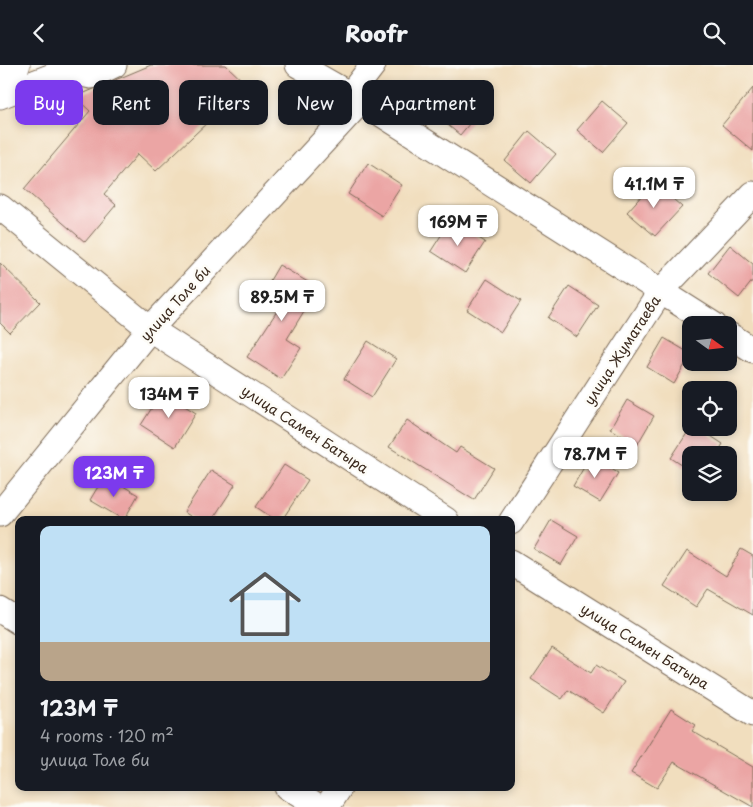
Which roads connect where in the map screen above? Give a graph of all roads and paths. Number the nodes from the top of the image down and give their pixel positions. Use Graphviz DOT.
graph roads {
  1 [pos="16,65"];
  2 [pos="52,65"];
  3 [pos="81,65"];
  4 [pos="114,65"];
  5 [pos="298,65"];
  6 [pos="373,65"];
  7 [pos="0,72"];
  8 [pos="0,96"];
  9 [pos="356,98"];
  10 [pos="753,194"];
  11 [pos="0,207"];
  12 [pos="661,291"];
  13 [pos="700,316"];
  14 [pos="150,329"];
  15 [pos="738,341"];
  16 [pos="753,351"];
  17 [pos="0,514"];
  18 [pos="440,516"];
  19 [pos="515,516"];
  20 [pos="515,565"];
  21 [pos="0,610"];
  22 [pos="15,619"];
  23 [pos="753,714"];
  24 [pos="293,791"];
  25 [pos="337,791"];
  26 [pos="319,807"];
  27 [pos="327,807"];
  1 -- 7 [label="main road"];
  2 -- 4 [label="street"];
  3 -- 8 [label="street"];
  5 -- 9 [label="street"];
  6 -- 9 [label="street, улица Толе би"];
  9 -- 12 [label="street"];
  9 -- 14 [label="street, улица Толе би"];
  10 -- 12 [label="street, улица Жуматаева"];
  11 -- 14 [label="street, улица Самен Батыра"];
  12 -- 13 [label="street"];
  12 -- 19 [label="street, улица Жуматаева"];
  14 -- 17 [label="street, улица Толе би"];
  14 -- 18 [label="street, улица Самен Батыра"];
  15 -- 16 [label="street"];
  20 -- 23 [label="street, улица Самен Батыра"];
  21 -- 22 [label="street"];
  24 -- 26 [label="street"];
  25 -- 27 [label="street"];
}
